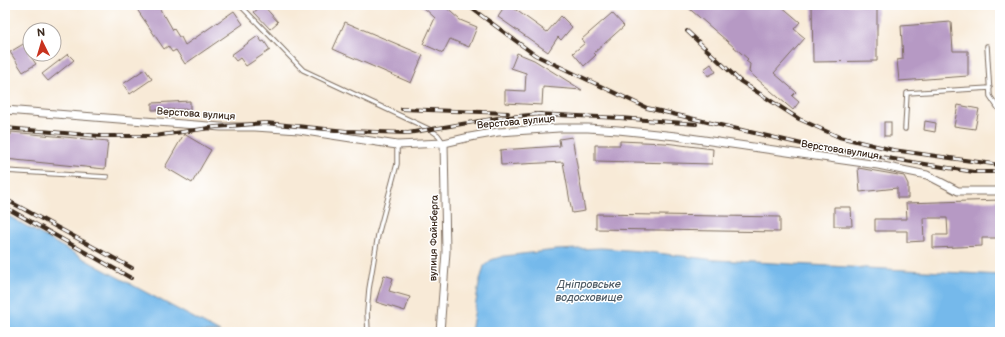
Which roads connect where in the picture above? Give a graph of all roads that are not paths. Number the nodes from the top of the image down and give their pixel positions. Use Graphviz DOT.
graph roads {
  1 [pos="240,5"];
  2 [pos="988,46"];
  3 [pos="990,88"];
  4 [pos="5,110"];
  5 [pos="1000,111"];
  6 [pos="905,129"];
  7 [pos="444,143"];
  8 [pos="397,146"];
  9 [pos="5,171"];
  10 [pos="107,177"];
  11 [pos="1000,191"];
  12 [pos="368,332"];
  13 [pos="440,332"];
  1 -- 7 [label="lane"];
  2 -- 3 [label="lane"];
  3 -- 5 [label="lane"];
  3 -- 6 [label="lane"];
  4 -- 8 [label="street, Верстова вулиця"];
  7 -- 8 [label="street, Верстова вулиця"];
  7 -- 11 [label="street, Верстова вулиця"];
  7 -- 13 [label="street, вулиця Файнберга"];
  8 -- 12 [label="lane"];
  9 -- 10 [label="lane"];
}
